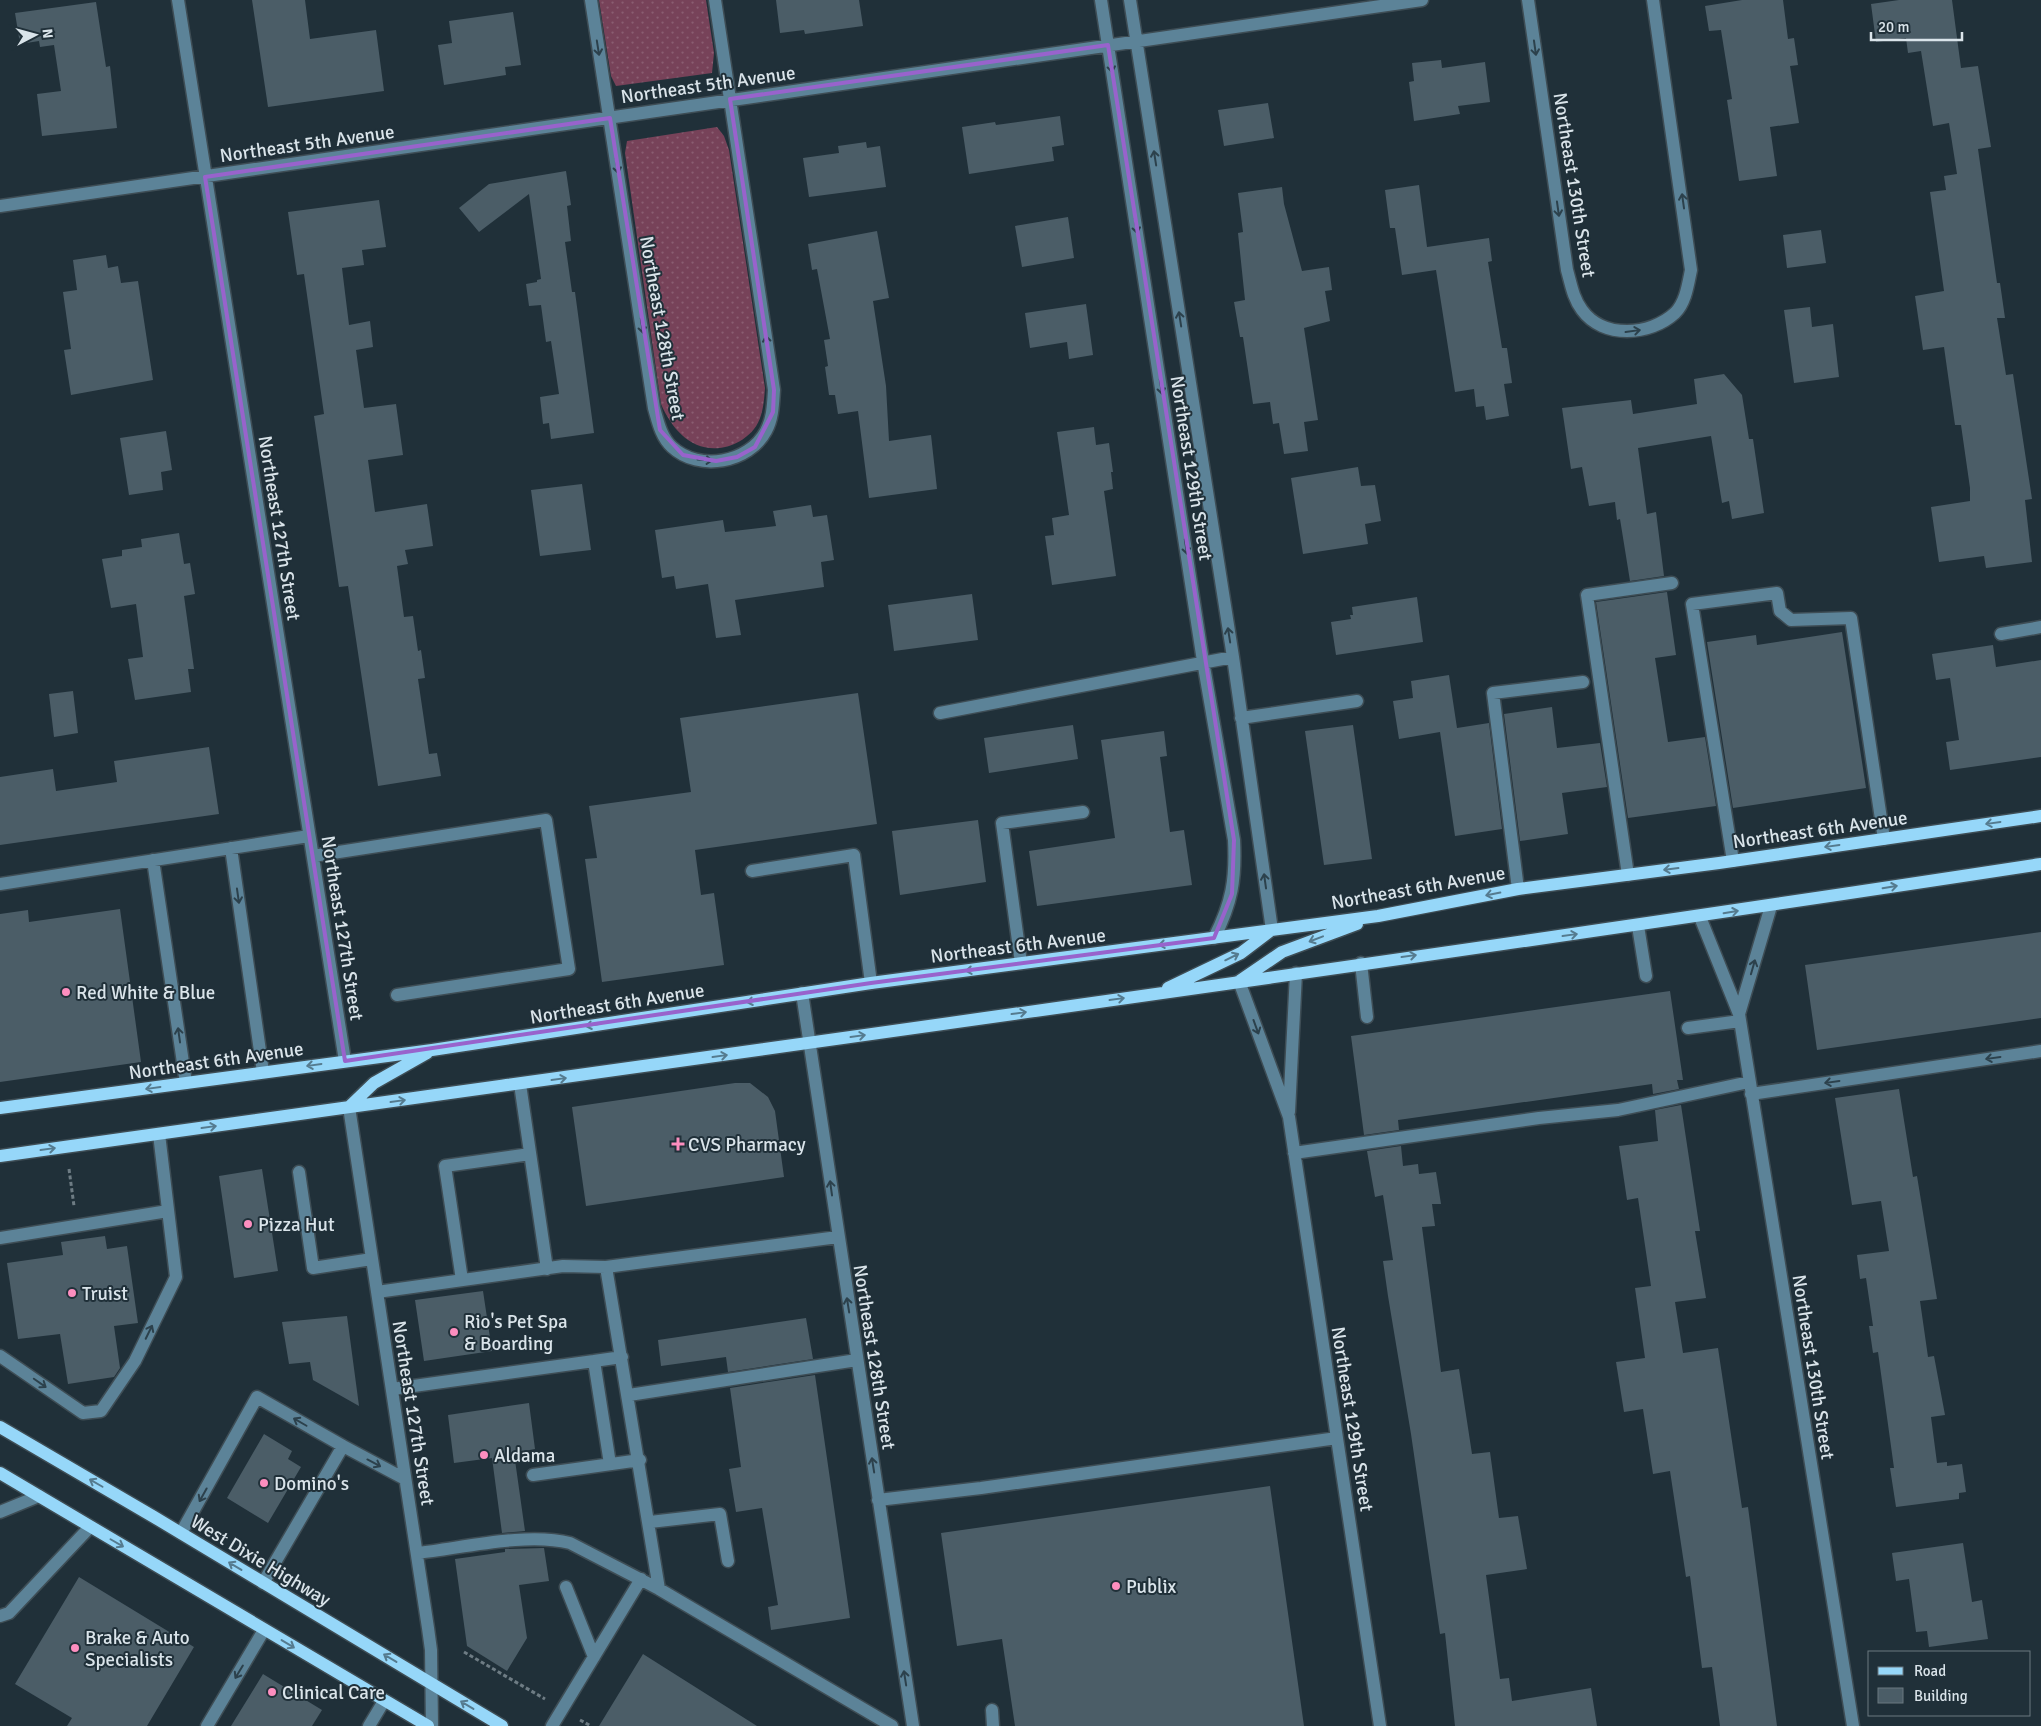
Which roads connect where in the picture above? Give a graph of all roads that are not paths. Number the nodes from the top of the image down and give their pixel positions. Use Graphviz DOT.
graph roads {
  1 [pos="178,0"];
  2 [pos="591,0"];
  3 [pos="715,0"];
  4 [pos="1101,0"];
  5 [pos="1130,0"];
  6 [pos="1422,0"];
  7 [pos="1528,0"];
  8 [pos="1653,0"];
  9 [pos="1137,41"];
  10 [pos="1108,45"];
  11 [pos="730,99"];
  12 [pos="610,118"];
  13 [pos="205,178"];
  14 [pos="0,206"];
  15 [pos="1672,583"];
  16 [pos="2041,627"];
  17 [pos="2001,634"];
  18 [pos="1233,657"];
  19 [pos="1203,661"];
  20 [pos="1583,682"];
  21 [pos="1357,701"];
  22 [pos="940,712"];
  23 [pos="1241,718"];
  24 [pos="1084,812"];
  25 [pos="2041,816"];
  26 [pos="309,836"];
  27 [pos="1884,839"];
  28 [pos="231,848"];
  29 [pos="312,856"];
  30 [pos="153,860"];
  31 [pos="1733,860"];
  32 [pos="2041,864"];
  33 [pos="752,871"];
  34 [pos="1628,875"];
  35 [pos="0,884"];
  36 [pos="1518,889"];
  37 [pos="1771,906"];
  38 [pos="1378,916"];
  39 [pos="1700,917"];
  40 [pos="1638,926"];
  41 [pos="1272,930"];
  42 [pos="1214,938"];
  43 [pos="1022,963"];
  44 [pos="1361,963"];
  45 [pos="1296,973"];
  46 [pos="1646,976"];
  47 [pos="1239,981"];
  48 [pos="871,983"];
  49 [pos="802,993"];
  50 [pos="1157,993"];
  51 [pos="397,994"];
  52 [pos="1367,1017"];
  53 [pos="1740,1017"];
  54 [pos="1688,1028"];
  55 [pos="810,1043"];
  56 [pos="432,1050"];
  57 [pos="2041,1051"];
  58 [pos="345,1061"];
  59 [pos="263,1072"];
  60 [pos="186,1083"];
  61 [pos="520,1084"];
  62 [pos="1750,1088"];
  63 [pos="350,1107"];
  64 [pos="0,1108"];
  65 [pos="1289,1117"];
  66 [pos="159,1134"];
  67 [pos="1294,1153"];
  68 [pos="530,1154"];
  69 [pos="0,1156"];
  70 [pos="299,1172"];
  71 [pos="168,1210"];
  72 [pos="838,1237"];
  73 [pos="0,1238"];
  74 [pos="372,1259"];
  75 [pos="606,1268"];
  76 [pos="547,1269"];
  77 [pos="462,1280"];
  78 [pos="376,1292"];
  79 [pos="0,1356"];
  80 [pos="622,1357"];
  81 [pos="857,1360"];
  82 [pos="594,1361"];
  83 [pos="392,1388"];
  84 [pos="629,1395"];
  85 [pos="0,1427"];
  86 [pos="1337,1438"];
  87 [pos="343,1446"];
  88 [pos="640,1460"];
  89 [pos="610,1464"];
  90 [pos="0,1473"];
  91 [pos="533,1475"];
  92 [pos="405,1479"];
  93 [pos="39,1496"];
  94 [pos="878,1500"];
  95 [pos="0,1512"];
  96 [pos="650,1522"];
  97 [pos="90,1527"];
  98 [pos="181,1533"];
  99 [pos="417,1553"];
  100 [pos="728,1561"];
  101 [pos="641,1579"];
  102 [pos="263,1583"];
  103 [pos="566,1587"];
  104 [pos="659,1589"];
  105 [pos="0,1616"];
  106 [pos="264,1630"];
  107 [pos="594,1657"];
  108 [pos="432,1683"];
  109 [pos="384,1701"];
  110 [pos="992,1710"];
  111 [pos="207,1726"];
  112 [pos="369,1726"];
  113 [pos="428,1726"];
  114 [pos="432,1726"];
  115 [pos="502,1726"];
  116 [pos="552,1726"];
  117 [pos="892,1726"];
  118 [pos="913,1726"];
  119 [pos="993,1726"];
  120 [pos="1380,1726"];
  121 [pos="1853,1726"];
  1 -- 13 [label="street, Northeast 127th Street"];
  2 -- 12 [label="street, Northeast 128th Street, one-way"];
  3 -- 11 [label="street, Northeast 128th Street"];
  4 -- 10 [label="street, Northeast 129th Street"];
  5 -- 9 [label="street, Northeast 129th Street"];
  6 -- 9 [label="street, Northeast 5th Avenue"];
  7 -- 8 [label="street, Northeast 130th Street, one-way"];
  9 -- 10 [label="street, Northeast 5th Avenue"];
  18 -- 9 [label="street, Northeast 129th Street, one-way"];
  10 -- 11 [label="street, Northeast 5th Avenue"];
  10 -- 19 [label="street, Northeast 129th Street, one-way"];
  11 -- 12 [label="street, Northeast 5th Avenue"];
  12 -- 11 [label="street, Northeast 128th Street, one-way"];
  12 -- 13 [label="street, Northeast 5th Avenue"];
  13 -- 14 [label="street, Northeast 5th Avenue"];
  13 -- 26 [label="street, Northeast 127th Street"];
  15 -- 34 [label="street"];
  16 -- 17 [label="street"];
  18 -- 19 [label="street"];
  18 -- 23 [label="street, Northeast 129th Street"];
  19 -- 22 [label="street"];
  19 -- 42 [label="street, Northeast 129th Street"];
  20 -- 36 [label="street"];
  21 -- 23 [label="street"];
  41 -- 23 [label="street, Northeast 129th Street, one-way"];
  24 -- 43 [label="street"];
  25 -- 27 [label="main road, Northeast 6th Avenue, one-way"];
  26 -- 28 [label="street"];
  26 -- 29 [label="street, Northeast 127th Street"];
  27 -- 31 [label="main road, Northeast 6th Avenue, one-way"];
  27 -- 31 [label="street"];
  28 -- 30 [label="street"];
  28 -- 59 [label="street, one-way"];
  29 -- 51 [label="street"];
  29 -- 58 [label="street, Northeast 127th Street"];
  30 -- 35 [label="street"];
  60 -- 30 [label="street, one-way"];
  31 -- 34 [label="main road, Northeast 6th Avenue, one-way"];
  37 -- 32 [label="main road, one-way"];
  33 -- 48 [label="street"];
  34 -- 36 [label="main road, Northeast 6th Avenue"];
  36 -- 38 [label="main road, Northeast 6th Avenue, one-way"];
  39 -- 37 [label="main road, one-way"];
  53 -- 37 [label="street, Northeast 130th Street, one-way"];
  38 -- 41 [label="main road, Northeast 6th Avenue"];
  38 -- 47 [label="main road, one-way"];
  39 -- 40 [label="main road"];
  39 -- 53 [label="street, Northeast 130th Street"];
  44 -- 40 [label="main road, one-way"];
  40 -- 46 [label="street"];
  41 -- 42 [label="main road, Northeast 6th Avenue"];
  50 -- 41 [label="main road, one-way"];
  42 -- 43 [label="main road, Northeast 6th Avenue, one-way"];
  43 -- 48 [label="main road, Northeast 6th Avenue, one-way"];
  44 -- 45 [label="main road"];
  44 -- 52 [label="street"];
  45 -- 47 [label="main road"];
  45 -- 65 [label="street, Northeast 129th Street"];
  47 -- 50 [label="main road"];
  47 -- 65 [label="street, Northeast 129th Street, one-way"];
  48 -- 49 [label="main road, Northeast 6th Avenue"];
  49 -- 55 [label="street, Northeast 128th Street"];
  49 -- 56 [label="main road, Northeast 6th Avenue, one-way"];
  55 -- 50 [label="main road, one-way"];
  53 -- 54 [label="street"];
  53 -- 62 [label="street, Northeast 130th Street"];
  61 -- 55 [label="main road, one-way"];
  72 -- 55 [label="street, Northeast 128th Street, one-way"];
  56 -- 58 [label="main road, Northeast 6th Avenue"];
  56 -- 63 [label="main road"];
  57 -- 62 [label="street, one-way"];
  58 -- 59 [label="main road, Northeast 6th Avenue, one-way"];
  59 -- 60 [label="main road, Northeast 6th Avenue"];
  60 -- 64 [label="main road, Northeast 6th Avenue, one-way"];
  63 -- 61 [label="main road, one-way"];
  61 -- 68 [label="street"];
  62 -- 67 [label="street"];
  62 -- 121 [label="street, Northeast 130th Street"];
  66 -- 63 [label="main road, one-way"];
  63 -- 74 [label="street, Northeast 127th Street"];
  65 -- 67 [label="street, Northeast 129th Street"];
  69 -- 66 [label="main road, one-way"];
  66 -- 71 [label="street"];
  67 -- 86 [label="street, Northeast 129th Street"];
  68 -- 76 [label="street"];
  68 -- 77 [label="street"];
  70 -- 74 [label="street"];
  71 -- 73 [label="street"];
  79 -- 71 [label="street, one-way"];
  72 -- 75 [label="street"];
  81 -- 72 [label="street, Northeast 128th Street, one-way"];
  74 -- 78 [label="street, Northeast 127th Street"];
  75 -- 76 [label="street"];
  75 -- 80 [label="street"];
  76 -- 77 [label="street"];
  77 -- 78 [label="street"];
  78 -- 83 [label="street, Northeast 127th Street"];
  80 -- 82 [label="street"];
  80 -- 84 [label="street"];
  81 -- 84 [label="street"];
  94 -- 81 [label="street, Northeast 128th Street, one-way"];
  82 -- 83 [label="street"];
  82 -- 89 [label="street"];
  83 -- 92 [label="street, Northeast 127th Street"];
  84 -- 88 [label="street"];
  98 -- 85 [label="main road, West Dixie Highway, one-way"];
  86 -- 94 [label="street"];
  86 -- 120 [label="street, Northeast 129th Street"];
  87 -- 92 [label="street, one-way"];
  87 -- 98 [label="street, one-way"];
  87 -- 102 [label="street"];
  88 -- 89 [label="street"];
  88 -- 96 [label="street"];
  89 -- 91 [label="street"];
  90 -- 93 [label="main road"];
  92 -- 99 [label="street, Northeast 127th Street"];
  93 -- 95 [label="street"];
  93 -- 97 [label="main road"];
  118 -- 94 [label="street, Northeast 128th Street, one-way"];
  96 -- 100 [label="street"];
  96 -- 104 [label="street"];
  97 -- 105 [label="street"];
  97 -- 106 [label="main road, one-way"];
  102 -- 98 [label="main road, West Dixie Highway, one-way"];
  99 -- 101 [label="street"];
  99 -- 108 [label="street, Northeast 127th Street"];
  101 -- 104 [label="street"];
  101 -- 107 [label="street"];
  108 -- 102 [label="main road, West Dixie Highway, one-way"];
  103 -- 107 [label="street"];
  104 -- 117 [label="street"];
  106 -- 109 [label="main road, one-way"];
  106 -- 111 [label="street, one-way"];
  107 -- 116 [label="street"];
  108 -- 114 [label="street, Northeast 127th Street"];
  115 -- 108 [label="main road, West Dixie Highway, one-way"];
  109 -- 112 [label="street"];
  109 -- 113 [label="main road"];
  110 -- 119 [label="street"];
}
